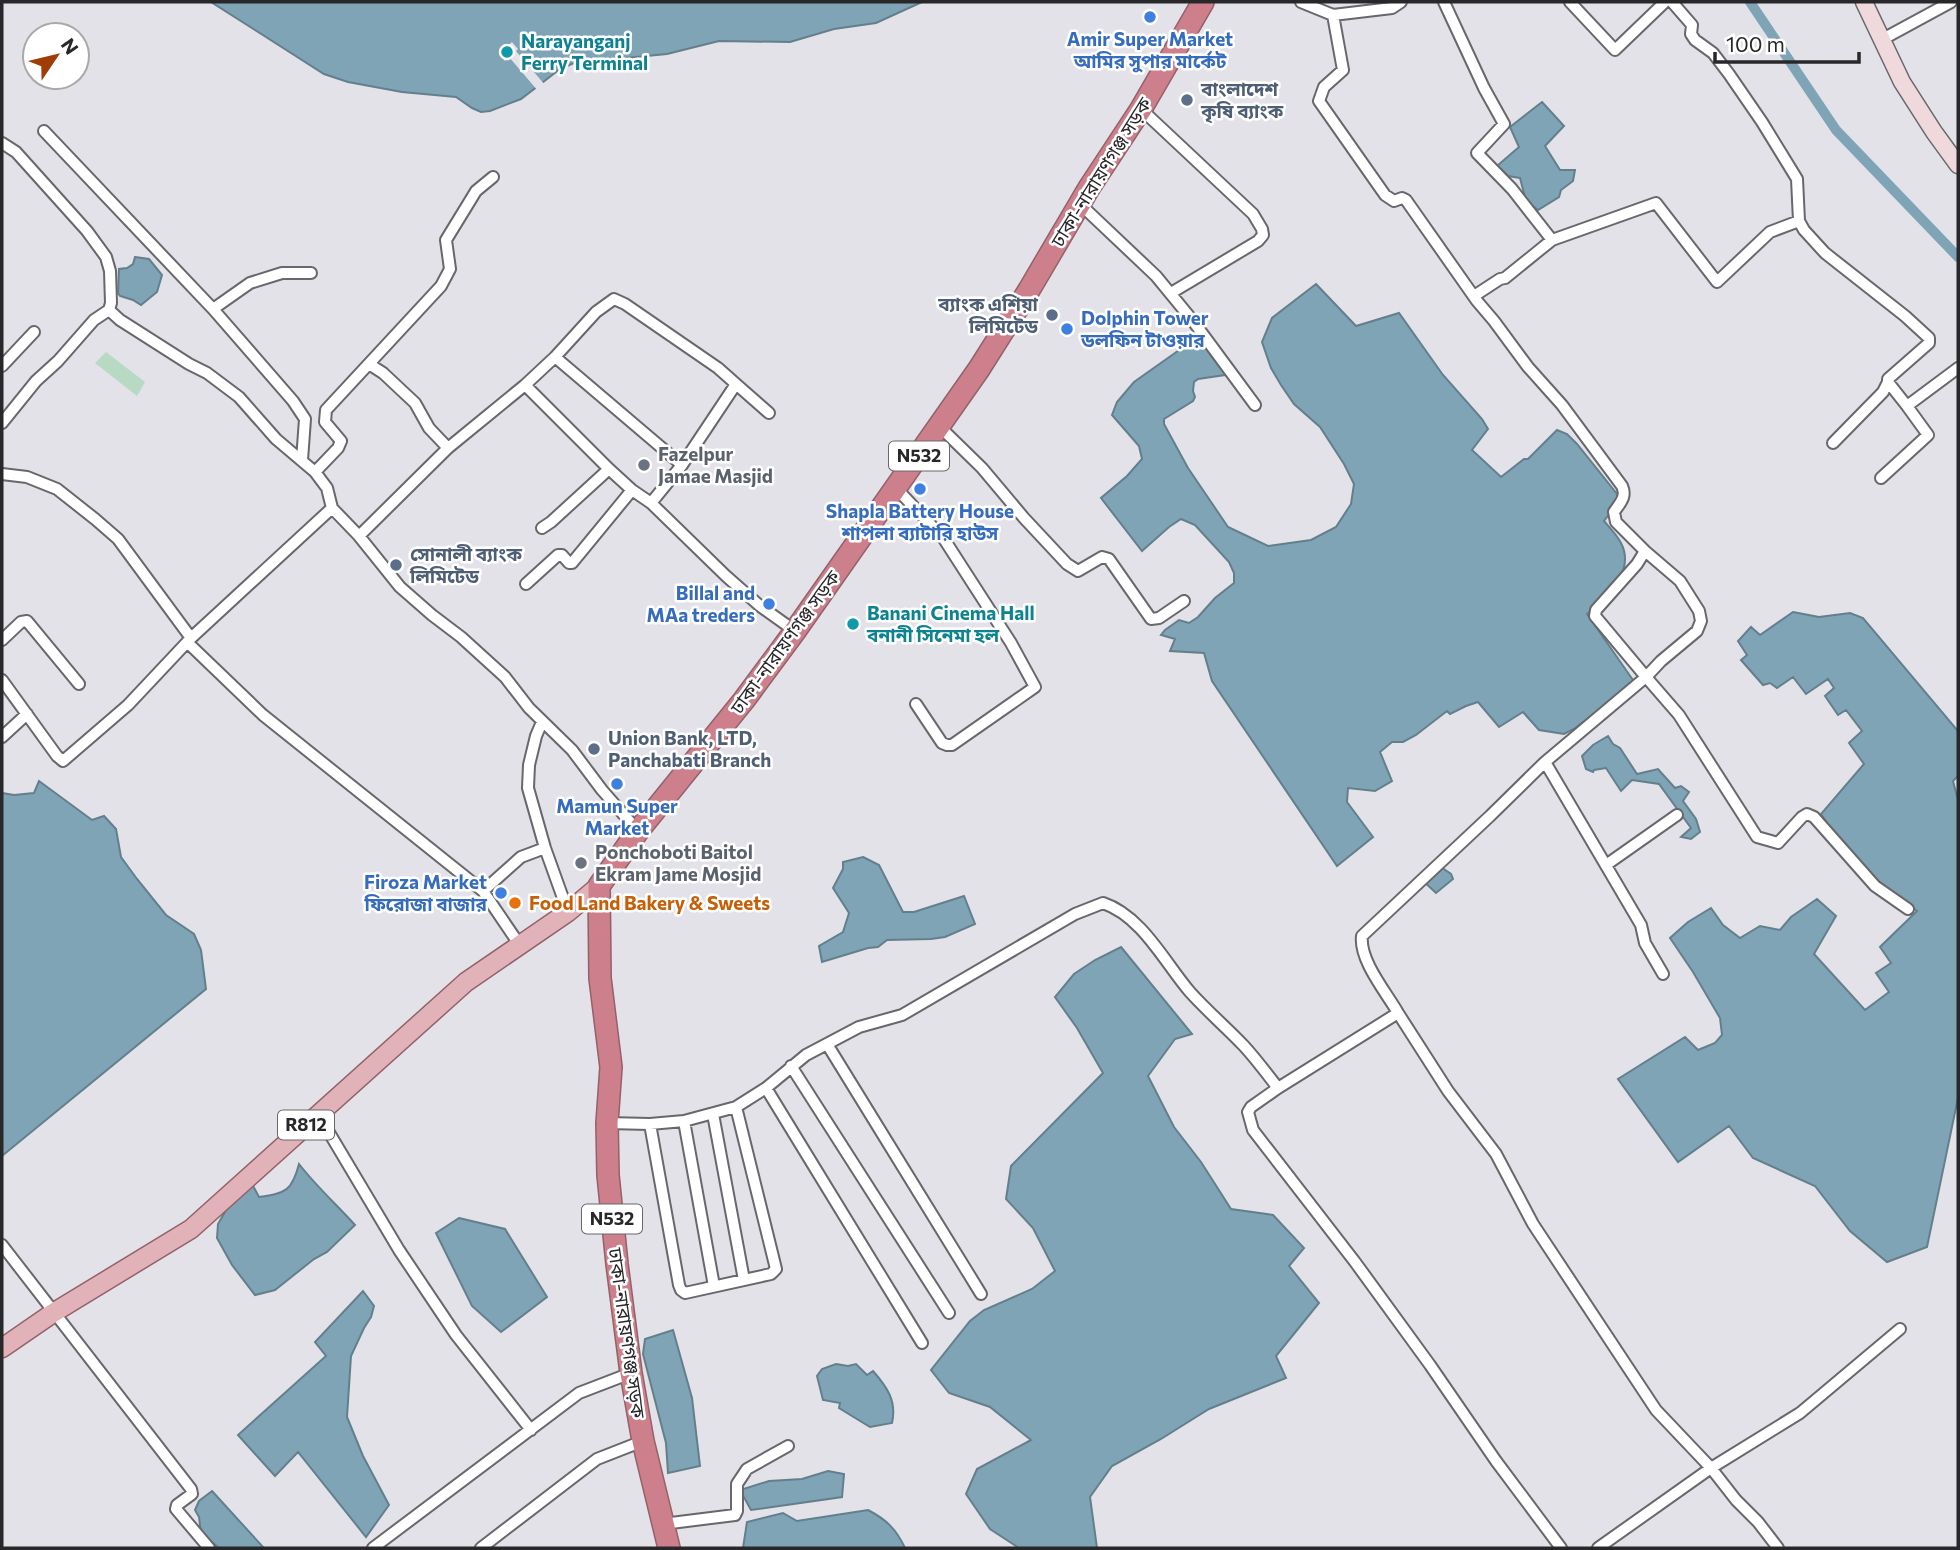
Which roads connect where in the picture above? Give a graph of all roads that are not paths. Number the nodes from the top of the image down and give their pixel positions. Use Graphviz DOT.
graph roads {
  1 [pos="1203,2"];
  2 [pos="1301,2"];
  3 [pos="1402,2"];
  4 [pos="1444,2"];
  5 [pos="1570,2"];
  6 [pos="1665,2"];
  7 [pos="1672,2"];
  8 [pos="1864,2"];
  9 [pos="1951,2"];
  10 [pos="1333,15"];
  11 [pos="1881,40"];
  12 [pos="1140,110"];
  13 [pos="44,131"];
  14 [pos="2,143"];
  15 [pos="1958,165"];
  16 [pos="493,177"];
  17 [pos="1080,204"];
  18 [pos="1799,221"];
  19 [pos="1552,240"];
  20 [pos="311,273"];
  21 [pos="1171,293"];
  22 [pos="1474,296"];
  23 [pos="213,309"];
  24 [pos="109,310"];
  25 [pos="34,332"];
  26 [pos="555,357"];
  27 [pos="369,364"];
  28 [pos="2,366"];
  29 [pos="1958,368"];
  30 [pos="1888,382"];
  31 [pos="736,384"];
  32 [pos="525,385"];
  33 [pos="1255,405"];
  34 [pos="1907,406"];
  35 [pos="769,413"];
  36 [pos="2,423"];
  37 [pos="939,426"];
  38 [pos="1833,443"];
  39 [pos="448,448"];
  40 [pos="302,460"];
  41 [pos="682,465"];
  42 [pos="609,469"];
  43 [pos="315,472"];
  44 [pos="2,474"];
  45 [pos="1881,478"];
  46 [pos="897,488"];
  47 [pos="632,490"];
  48 [pos="651,503"];
  49 [pos="332,508"];
  50 [pos="542,528"];
  51 [pos="359,536"];
  52 [pos="1644,551"];
  53 [pos="526,584"];
  54 [pos="1184,601"];
  55 [pos="796,631"];
  56 [pos="2,640"];
  57 [pos="189,640"];
  58 [pos="1646,677"];
  59 [pos="2,680"];
  60 [pos="79,684"];
  61 [pos="916,704"];
  62 [pos="27,714"];
  63 [pos="542,722"];
  64 [pos="2,737"];
  65 [pos="1545,762"];
  66 [pos="1677,815"];
  67 [pos="638,831"];
  68 [pos="545,848"];
  69 [pos="1606,865"];
  70 [pos="599,886"];
  71 [pos="483,891"];
  72 [pos="1908,909"];
  73 [pos="568,912"];
  74 [pos="519,944"];
  75 [pos="1663,974"];
  76 [pos="1398,1013"];
  77 [pos="827,1044"];
  78 [pos="791,1066"];
  79 [pos="766,1088"];
  80 [pos="1278,1088"];
  81 [pos="736,1107"];
  82 [pos="318,1114"];
  83 [pos="713,1114"];
  84 [pos="684,1121"];
  85 [pos="607,1123"];
  86 [pos="650,1124"];
  87 [pos="2,1245"];
  88 [pos="744,1280"];
  89 [pos="714,1286"];
  90 [pos="981,1294"];
  91 [pos="53,1312"];
  92 [pos="949,1313"];
  93 [pos="1900,1329"];
  94 [pos="922,1343"];
  95 [pos="2,1348"];
  96 [pos="631,1373"];
  97 [pos="531,1430"];
  98 [pos="643,1441"];
  99 [pos="788,1446"];
  100 [pos="1711,1468"];
  101 [pos="663,1524"];
  102 [pos="209,1548"];
  103 [pos="373,1548"];
  104 [pos="481,1548"];
  105 [pos="669,1548"];
  106 [pos="1561,1548"];
  107 [pos="1598,1548"];
  108 [pos="1778,1548"];
  1 -- 12 [label="highway, ঢাকা-নারায়ণগঞ্জ সড়ক / N532"];
  2 -- 10 [label="street"];
  3 -- 10 [label="street"];
  4 -- 19 [label="street"];
  5 -- 6 [label="street"];
  7 -- 18 [label="street"];
  8 -- 11 [label="street"];
  9 -- 11 [label="street"];
  10 -- 22 [label="street"];
  11 -- 15 [label="street"];
  12 -- 17 [label="highway, ঢাকা-নারায়ণগঞ্জ সড়ক / N532"];
  12 -- 21 [label="street"];
  13 -- 23 [label="street"];
  14 -- 24 [label="street"];
  16 -- 27 [label="street"];
  17 -- 21 [label="street"];
  17 -- 37 [label="highway, ঢাকা-নারায়ণগঞ্জ সড়ক / N532"];
  18 -- 19 [label="street"];
  18 -- 30 [label="street"];
  19 -- 22 [label="street"];
  20 -- 23 [label="street"];
  21 -- 33 [label="street"];
  22 -- 52 [label="street"];
  23 -- 40 [label="street"];
  24 -- 36 [label="street"];
  24 -- 40 [label="street"];
  25 -- 28 [label="street"];
  26 -- 31 [label="street"];
  26 -- 32 [label="street"];
  26 -- 41 [label="street"];
  27 -- 39 [label="street"];
  27 -- 43 [label="street"];
  29 -- 34 [label="street"];
  30 -- 34 [label="street"];
  30 -- 38 [label="street"];
  31 -- 35 [label="street"];
  31 -- 41 [label="street"];
  32 -- 39 [label="street"];
  32 -- 42 [label="street"];
  34 -- 45 [label="street"];
  37 -- 46 [label="highway, ঢাকা-নারায়ণগঞ্জ সড়ক / N532"];
  37 -- 54 [label="street"];
  39 -- 51 [label="street"];
  40 -- 43 [label="street"];
  41 -- 48 [label="street"];
  42 -- 47 [label="street"];
  42 -- 50 [label="street"];
  43 -- 49 [label="street"];
  44 -- 57 [label="street"];
  46 -- 55 [label="highway, ঢাকা-নারায়ণগঞ্জ সড়ক / N532"];
  46 -- 61 [label="street"];
  47 -- 48 [label="street"];
  47 -- 53 [label="street"];
  48 -- 55 [label="street"];
  49 -- 51 [label="street"];
  49 -- 57 [label="street"];
  51 -- 63 [label="street"];
  52 -- 58 [label="street"];
  52 -- 58 [label="street"];
  55 -- 67 [label="highway, ঢাকা-নারায়ণগঞ্জ সড়ক / N532"];
  56 -- 60 [label="street"];
  57 -- 62 [label="street"];
  57 -- 71 [label="street"];
  58 -- 65 [label="street"];
  58 -- 72 [label="street"];
  59 -- 62 [label="street"];
  62 -- 64 [label="street"];
  63 -- 67 [label="street"];
  63 -- 68 [label="street"];
  65 -- 69 [label="street"];
  65 -- 76 [label="street"];
  66 -- 69 [label="street"];
  67 -- 70 [label="highway, ঢাকা-নারায়ণগঞ্জ সড়ক / N532"];
  68 -- 71 [label="street"];
  68 -- 73 [label="street"];
  69 -- 75 [label="street"];
  70 -- 73 [label="main road, R812"];
  70 -- 85 [label="highway, ঢাকা-নারায়ণগঞ্জ সড়ক / N532"];
  71 -- 74 [label="street"];
  73 -- 74 [label="main road, R812"];
  74 -- 82 [label="main road, R812"];
  76 -- 80 [label="street"];
  76 -- 100 [label="street"];
  77 -- 78 [label="street"];
  77 -- 80 [label="street"];
  77 -- 90 [label="street"];
  78 -- 79 [label="street"];
  78 -- 92 [label="street"];
  79 -- 81 [label="street"];
  79 -- 94 [label="street"];
  80 -- 106 [label="street"];
  81 -- 83 [label="street"];
  81 -- 88 [label="street"];
  82 -- 91 [label="main road, R812"];
  82 -- 97 [label="street"];
  83 -- 84 [label="street"];
  83 -- 88 [label="street"];
  84 -- 86 [label="street"];
  84 -- 89 [label="street"];
  85 -- 86 [label="street"];
  85 -- 96 [label="highway, ঢাকা-নারায়ণগঞ্জ সড়ক / N532"];
  86 -- 89 [label="street"];
  87 -- 91 [label="street"];
  88 -- 89 [label="street"];
  91 -- 95 [label="main road, R812"];
  91 -- 102 [label="street"];
  93 -- 100 [label="street"];
  96 -- 97 [label="street"];
  96 -- 98 [label="highway, ঢাকা-নারায়ণগঞ্জ সড়ক / N532"];
  97 -- 103 [label="street"];
  98 -- 101 [label="highway, ঢাকা-নারায়ণগঞ্জ সড়ক / N532"];
  98 -- 104 [label="street"];
  99 -- 101 [label="street"];
  100 -- 107 [label="street"];
  100 -- 108 [label="street"];
  101 -- 105 [label="highway, ঢাকা-নারায়ণগঞ্জ সড়ক / N532"];
}
